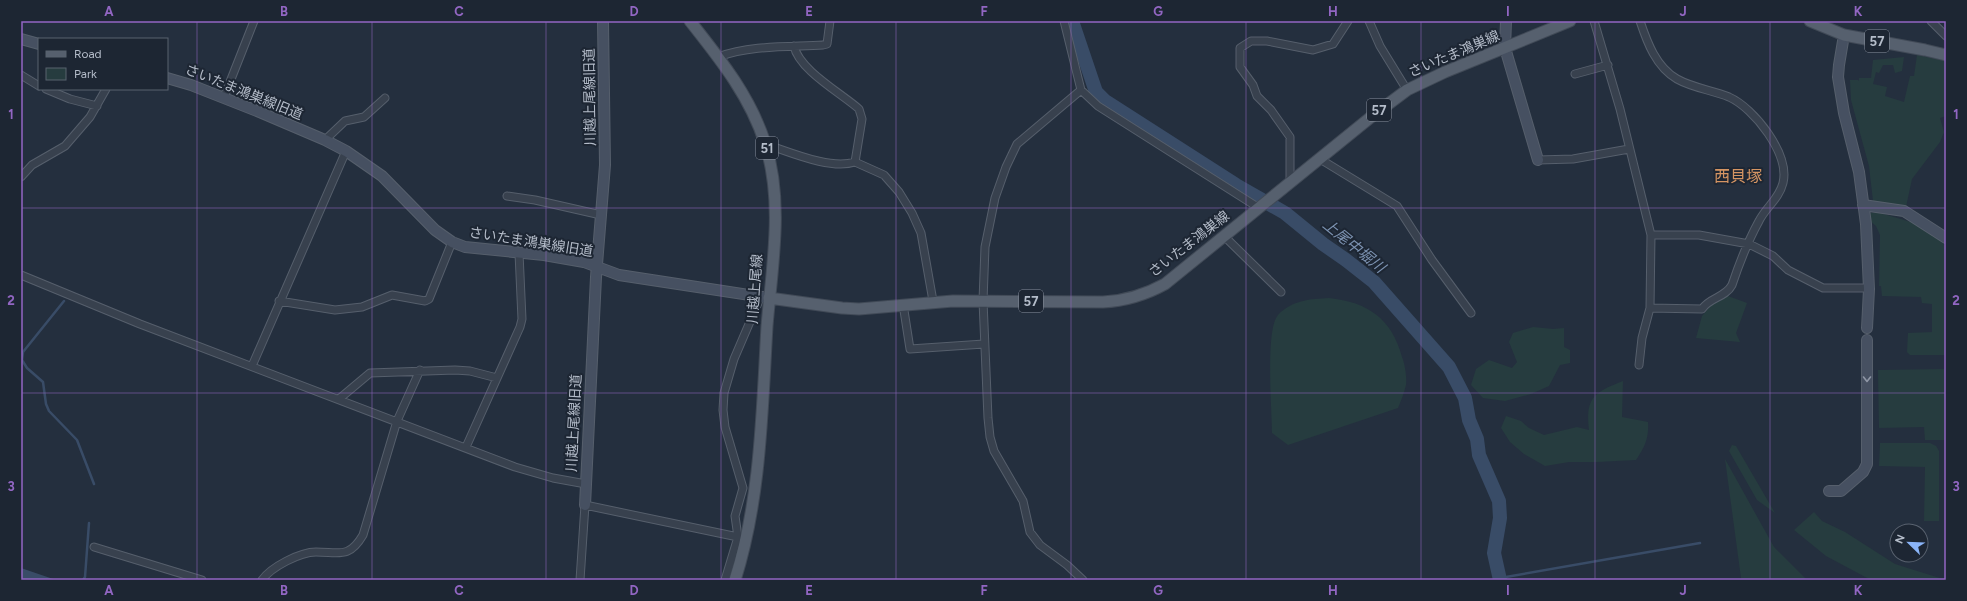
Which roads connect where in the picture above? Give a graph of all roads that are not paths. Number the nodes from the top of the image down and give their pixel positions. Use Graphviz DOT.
graph roads {
  1 [pos="254,21"];
  2 [pos="603,21"];
  3 [pos="690,21"];
  4 [pos="830,21"];
  5 [pos="1064,21"];
  6 [pos="1348,21"];
  7 [pos="1369,21"];
  8 [pos="1506,21"];
  9 [pos="1570,21"];
  10 [pos="1594,21"];
  11 [pos="1640,21"];
  12 [pos="1810,21"];
  13 [pos="1931,21"];
  14 [pos="1844,35"];
  15 [pos="1946,36"];
  16 [pos="21,39"];
  17 [pos="38,44"];
  18 [pos="794,46"];
  19 [pos="1505,48"];
  20 [pos="1946,55"];
  21 [pos="718,57"];
  22 [pos="1608,65"];
  23 [pos="1575,74"];
  24 [pos="21,75"];
  25 [pos="168,78"];
  26 [pos="38,85"];
  27 [pos="48,90"];
  28 [pos="105,90"];
  29 [pos="1081,90"];
  30 [pos="1408,90"];
  31 [pos="224,97"];
  32 [pos="385,98"];
  33 [pos="97,106"];
  34 [pos="325,140"];
  35 [pos="766,144"];
  36 [pos="1629,149"];
  37 [pos="346,151"];
  38 [pos="1320,159"];
  39 [pos="1538,160"];
  40 [pos="855,162"];
  41 [pos="21,177"];
  42 [pos="1290,184"];
  43 [pos="507,196"];
  44 [pos="1264,204"];
  45 [pos="1863,205"];
  46 [pos="600,215"];
  47 [pos="1651,235"];
  48 [pos="1224,236"];
  49 [pos="1946,238"];
  50 [pos="452,242"];
  51 [pos="1749,244"];
  52 [pos="519,253"];
  53 [pos="596,266"];
  54 [pos="21,275"];
  55 [pos="1869,288"];
  56 [pos="1280,292"];
  57 [pos="765,297"];
  58 [pos="279,301"];
  59 [pos="983,301"];
  60 [pos="933,302"];
  61 [pos="904,304"];
  62 [pos="1650,308"];
  63 [pos="1471,313"];
  64 [pos="1867,328"];
  65 [pos="1867,340"];
  66 [pos="984,344"];
  67 [pos="1640,365"];
  68 [pos="252,366"];
  69 [pos="420,370"];
  70 [pos="497,378"];
  71 [pos="339,399"];
  72 [pos="397,421"];
  73 [pos="466,447"];
  74 [pos="586,484"];
  75 [pos="1829,491"];
  76 [pos="585,505"];
  77 [pos="738,537"];
  78 [pos="94,546"];
  79 [pos="202,580"];
  80 [pos="262,580"];
  81 [pos="580,580"];
  82 [pos="725,580"];
  83 [pos="735,580"];
  84 [pos="1083,580"];
  1 -- 31 [label="street"];
  2 -- 46 [label="street, 川越上尾線旧道"];
  3 -- 21 [label="main road, 川越上尾線 / 51"];
  4 -- 18 [label="street"];
  5 -- 29 [label="street"];
  6 -- 42 [label="street"];
  7 -- 30 [label="street"];
  8 -- 19 [label="street"];
  9 -- 19 [label="main road, さいたま鴻巣線 / 57"];
  10 -- 22 [label="street"];
  11 -- 51 [label="street"];
  12 -- 14 [label="main road, 57"];
  13 -- 15 [label="street"];
  14 -- 20 [label="main road, 57"];
  14 -- 45 [label="street"];
  16 -- 17 [label="street"];
  18 -- 21 [label="street"];
  18 -- 40 [label="street"];
  19 -- 30 [label="main road, さいたま鴻巣線 / 57"];
  19 -- 39 [label="street"];
  21 -- 35 [label="main road, 川越上尾線 / 51"];
  22 -- 23 [label="street"];
  22 -- 36 [label="street"];
  24 -- 26 [label="street"];
  25 -- 31 [label="street, さいたま鴻巣線旧道"];
  27 -- 33 [label="street"];
  28 -- 33 [label="street"];
  29 -- 44 [label="street"];
  29 -- 59 [label="street"];
  30 -- 38 [label="main road, さいたま鴻巣線 / 57"];
  31 -- 34 [label="street, さいたま鴻巣線旧道"];
  32 -- 34 [label="street"];
  33 -- 41 [label="street"];
  34 -- 37 [label="street, さいたま鴻巣線旧道"];
  35 -- 40 [label="street"];
  35 -- 57 [label="main road, 川越上尾線 / 51"];
  36 -- 39 [label="street"];
  36 -- 47 [label="street"];
  37 -- 50 [label="street, さいたま鴻巣線旧道"];
  37 -- 58 [label="street"];
  38 -- 42 [label="main road, さいたま鴻巣線 / 57"];
  38 -- 63 [label="street"];
  40 -- 60 [label="street"];
  42 -- 44 [label="main road, さいたま鴻巣線 / 57"];
  43 -- 46 [label="street"];
  44 -- 48 [label="main road, さいたま鴻巣線 / 57"];
  45 -- 49 [label="street"];
  45 -- 55 [label="street"];
  46 -- 53 [label="street, 川越上尾線旧道"];
  47 -- 51 [label="street"];
  47 -- 62 [label="street"];
  48 -- 56 [label="street"];
  48 -- 59 [label="main road, さいたま鴻巣線 / 57"];
  50 -- 52 [label="street, さいたま鴻巣線旧道"];
  50 -- 58 [label="street"];
  51 -- 55 [label="street"];
  51 -- 62 [label="street"];
  52 -- 53 [label="street, さいたま鴻巣線旧道"];
  52 -- 70 [label="street"];
  53 -- 57 [label="street, さいたま鴻巣線旧道"];
  53 -- 74 [label="street, 川越上尾線旧道"];
  54 -- 68 [label="street"];
  55 -- 64 [label="street"];
  57 -- 61 [label="main road, さいたま鴻巣線 / 57"];
  57 -- 77 [label="street"];
  57 -- 83 [label="main road, 川越上尾線 / 51"];
  58 -- 68 [label="street"];
  59 -- 60 [label="main road, さいたま鴻巣線 / 57"];
  59 -- 66 [label="street"];
  60 -- 61 [label="main road, さいたま鴻巣線 / 57"];
  61 -- 66 [label="street"];
  62 -- 67 [label="street"];
  65 -- 75 [label="street, one-way"];
  66 -- 84 [label="street"];
  68 -- 71 [label="street"];
  69 -- 70 [label="street"];
  69 -- 71 [label="street"];
  69 -- 72 [label="street"];
  70 -- 73 [label="street"];
  71 -- 72 [label="street"];
  72 -- 73 [label="street"];
  72 -- 80 [label="street"];
  73 -- 74 [label="street"];
  74 -- 76 [label="street, 川越上尾線旧道"];
  76 -- 77 [label="street"];
  76 -- 81 [label="street, 川越上尾線旧道"];
  77 -- 82 [label="street"];
  78 -- 79 [label="street"];
}
